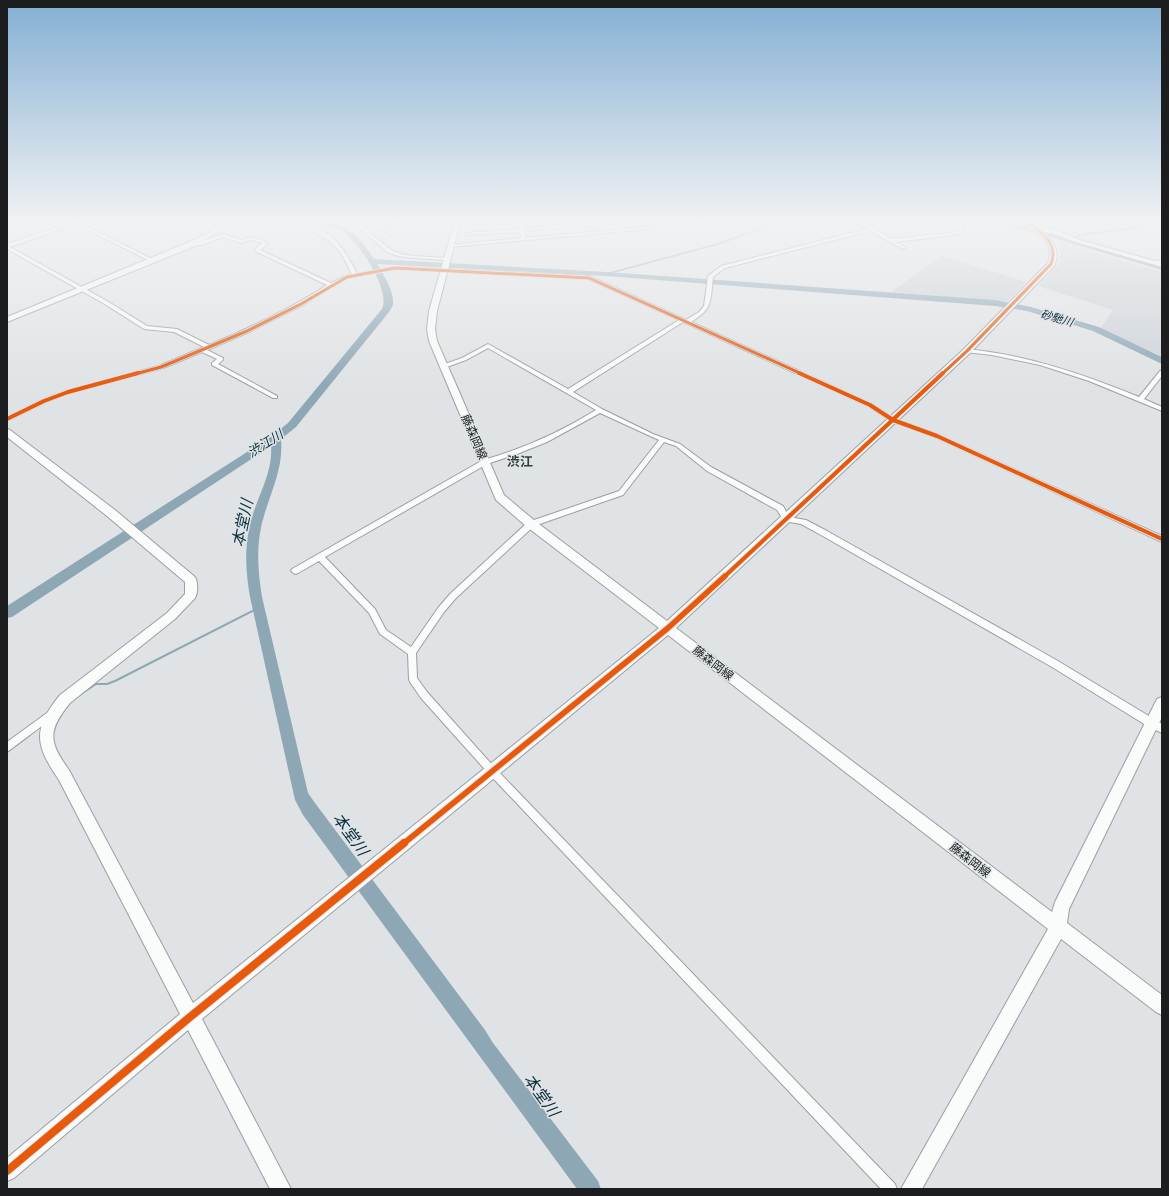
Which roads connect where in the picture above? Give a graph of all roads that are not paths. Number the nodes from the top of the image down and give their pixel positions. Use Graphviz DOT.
graph roads {
  1 [pos="57,276"];
  2 [pos="115,276"];
  3 [pos="311,276"];
  4 [pos="353,276"];
  5 [pos="442,276"];
  6 [pos="573,276"];
  7 [pos="711,276"];
  8 [pos="1040,276"];
  9 [pos="331,285"];
  10 [pos="81,290"];
  11 [pos="7,320"];
  12 [pos="685,321"];
  13 [pos="206,348"];
  14 [pos="966,351"];
  15 [pos="444,366"];
  16 [pos="1162,372"];
  17 [pos="568,392"];
  18 [pos="274,397"];
  19 [pos="1140,399"];
  20 [pos="1162,409"];
  21 [pos="600,410"];
  22 [pos="7,419"];
  23 [pos="893,420"];
  24 [pos="7,432"];
  25 [pos="663,439"];
  26 [pos="485,462"];
  27 [pos="787,519"];
  28 [pos="531,524"];
  29 [pos="1162,539"];
  30 [pos="320,557"];
  31 [pos="295,571"];
  32 [pos="668,628"];
  33 [pos="412,652"];
  34 [pos="1162,702"];
  35 [pos="54,712"];
  36 [pos="1157,726"];
  37 [pos="7,748"];
  38 [pos="492,772"];
  39 [pos="1058,928"];
  40 [pos="1162,1006"];
  41 [pos="190,1017"];
  42 [pos="7,1171"];
  43 [pos="281,1189"];
  44 [pos="890,1189"];
  45 [pos="911,1189"];
  1 -- 10 [label="street"];
  2 -- 10 [label="street"];
  3 -- 9 [label="street"];
  4 -- 9 [label="street"];
  5 -- 15 [label="street, 藤森岡線"];
  6 -- 12 [label="street"];
  7 -- 12 [label="street"];
  8 -- 14 [label="street"];
  9 -- 13 [label="street"];
  10 -- 11 [label="street"];
  10 -- 13 [label="street"];
  12 -- 17 [label="street"];
  12 -- 23 [label="street"];
  13 -- 18 [label="street"];
  13 -- 22 [label="street"];
  14 -- 19 [label="street"];
  14 -- 23 [label="street"];
  15 -- 17 [label="street"];
  15 -- 26 [label="street, 藤森岡線"];
  16 -- 19 [label="street"];
  17 -- 21 [label="street"];
  19 -- 20 [label="street"];
  21 -- 25 [label="street"];
  21 -- 26 [label="street"];
  23 -- 27 [label="street"];
  23 -- 29 [label="street"];
  24 -- 35 [label="street"];
  25 -- 27 [label="street"];
  25 -- 28 [label="street"];
  26 -- 28 [label="street, 藤森岡線"];
  26 -- 30 [label="street"];
  27 -- 32 [label="street"];
  27 -- 36 [label="street"];
  28 -- 32 [label="street, 藤森岡線"];
  28 -- 33 [label="street"];
  30 -- 31 [label="street"];
  30 -- 33 [label="street"];
  32 -- 38 [label="street"];
  32 -- 39 [label="street, 藤森岡線"];
  33 -- 38 [label="street"];
  34 -- 36 [label="street"];
  35 -- 37 [label="street"];
  35 -- 41 [label="street"];
  36 -- 39 [label="street"];
  38 -- 41 [label="street"];
  38 -- 44 [label="street"];
  39 -- 40 [label="street, 藤森岡線"];
  39 -- 45 [label="street"];
  41 -- 42 [label="street"];
  41 -- 43 [label="street"];
}
